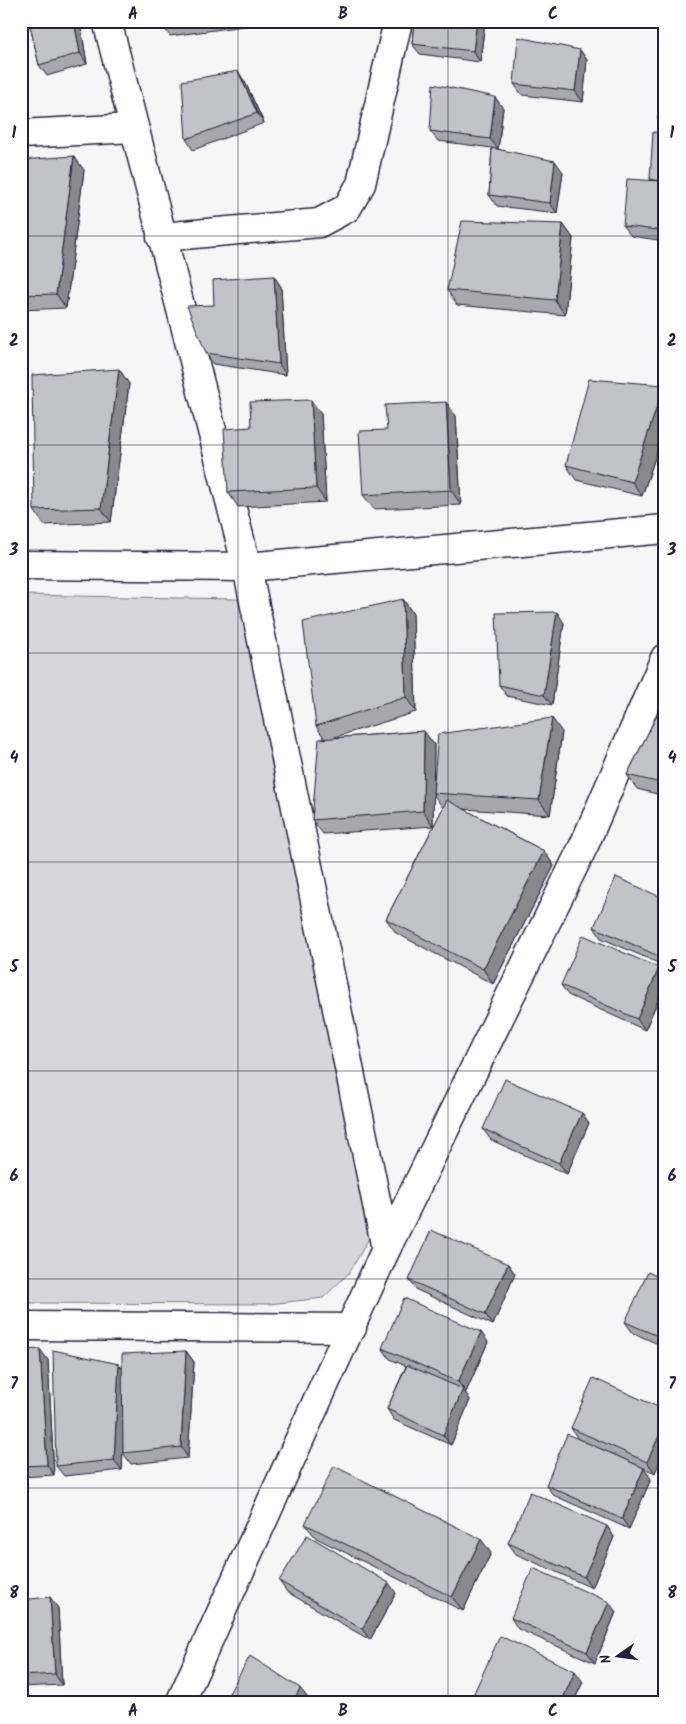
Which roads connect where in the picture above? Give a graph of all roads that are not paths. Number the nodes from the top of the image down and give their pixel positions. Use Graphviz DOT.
graph roads {
  1 [pos="107,21"];
  2 [pos="398,21"];
  3 [pos="134,128"];
  4 [pos="21,134"];
  5 [pos="161,237"];
  6 [pos="665,529"];
  7 [pos="21,565"];
  8 [pos="247,566"];
  9 [pos="665,658"];
  10 [pos="386,1249"];
  11 [pos="21,1326"];
  12 [pos="352,1328"];
  13 [pos="180,1703"];
  1 -- 3 [label="street"];
  2 -- 5 [label="street"];
  3 -- 4 [label="street"];
  3 -- 5 [label="street"];
  5 -- 8 [label="street"];
  6 -- 8 [label="street"];
  7 -- 8 [label="street"];
  8 -- 10 [label="street"];
  9 -- 10 [label="street"];
  10 -- 12 [label="street"];
  11 -- 12 [label="street"];
  12 -- 13 [label="street"];
}
